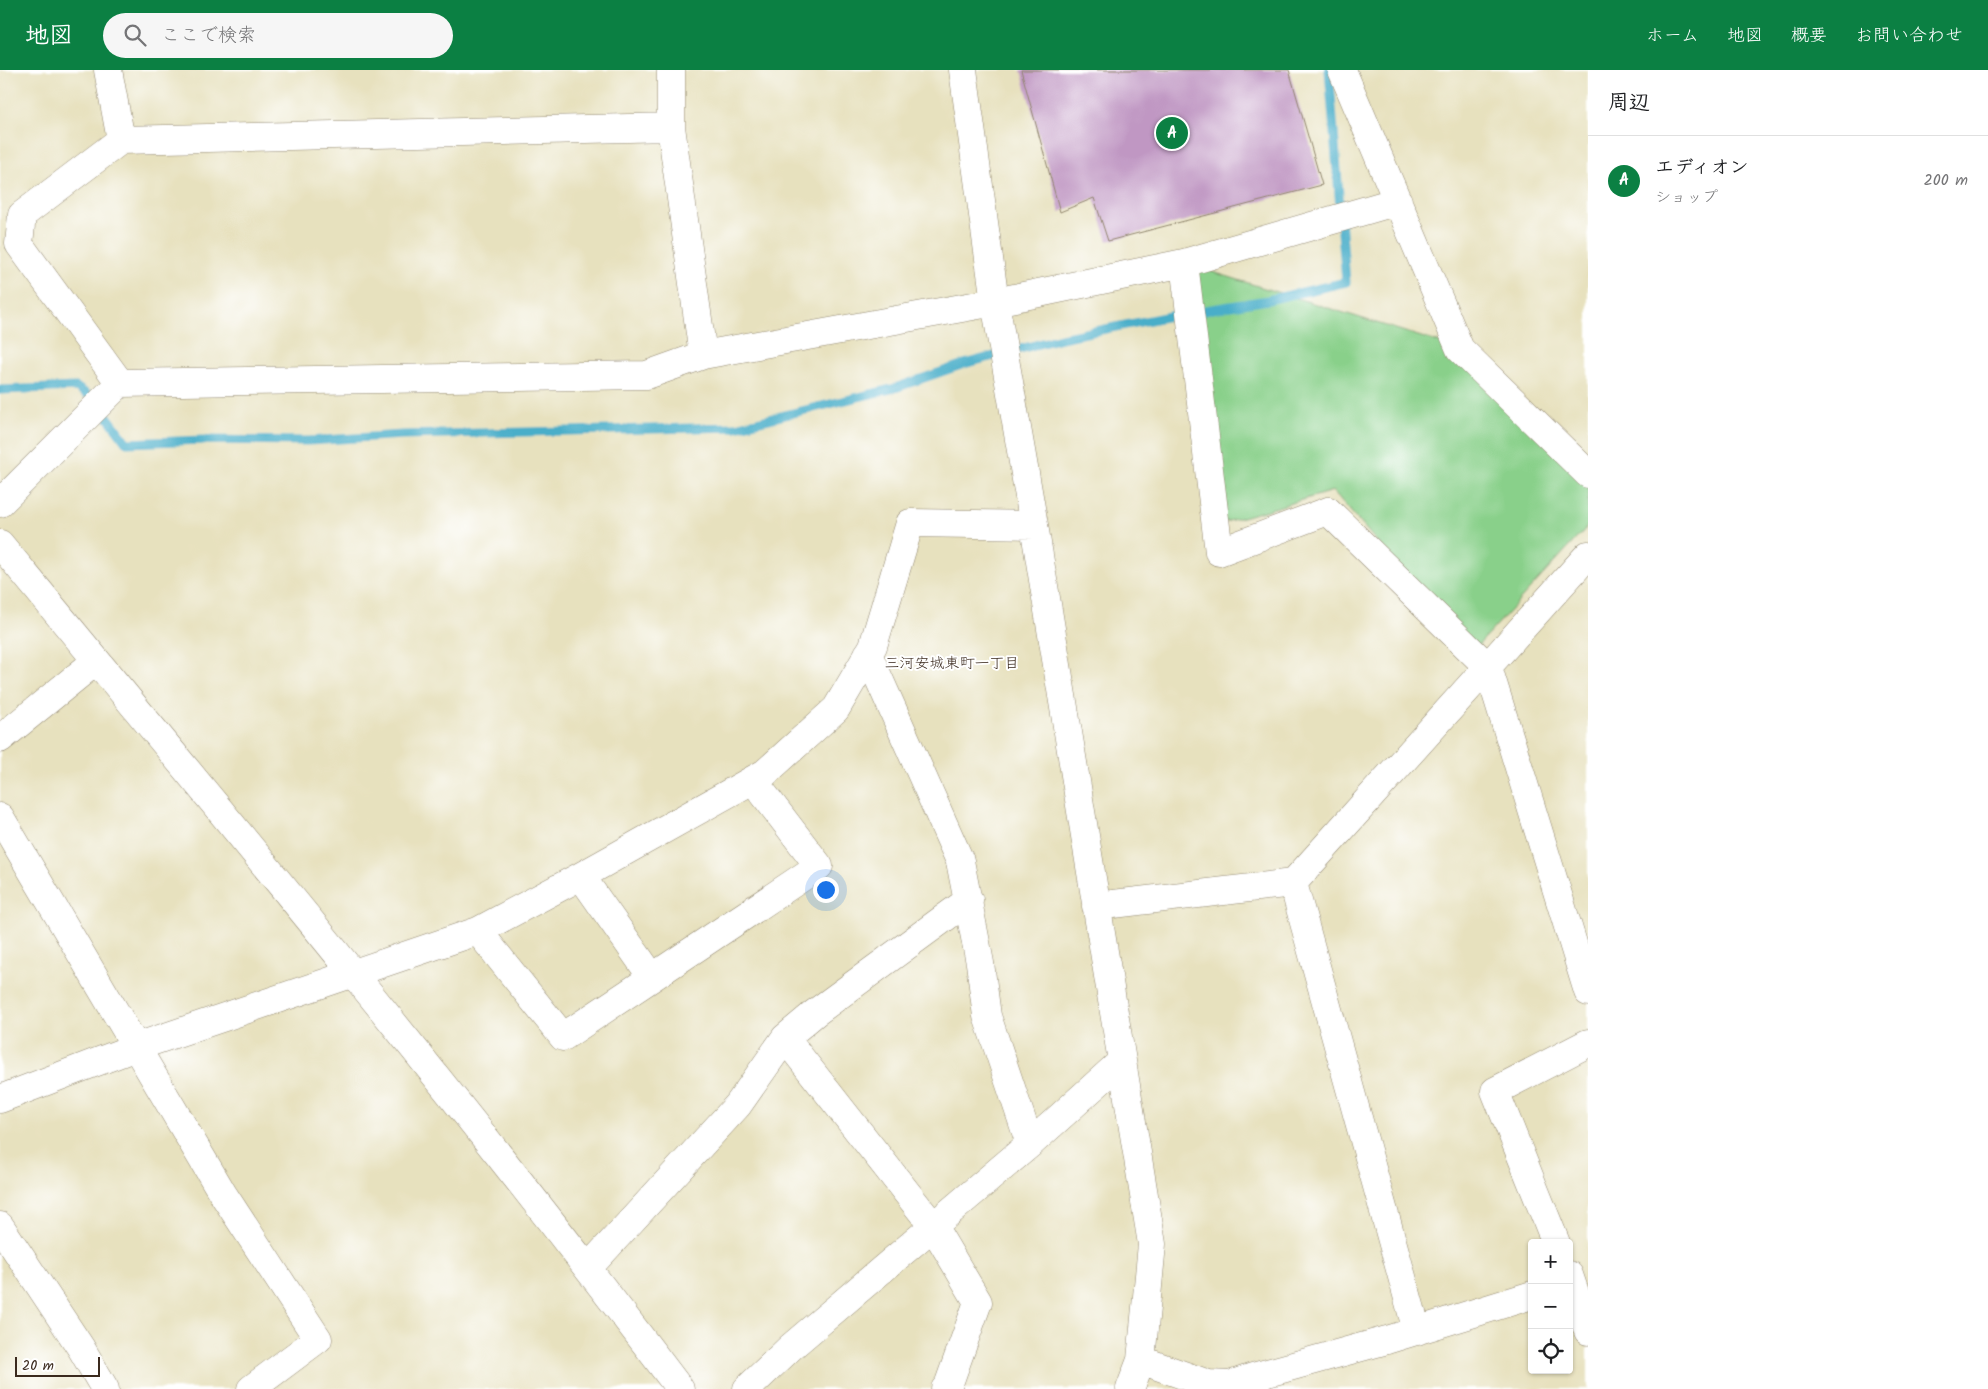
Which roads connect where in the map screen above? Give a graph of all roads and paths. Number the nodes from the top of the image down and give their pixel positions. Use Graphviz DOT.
graph roads {
  1 [pos="108,70"];
  2 [pos="671,70"];
  3 [pos="963,70"];
  4 [pos="1342,70"];
  5 [pos="671,126"];
  6 [pos="121,140"];
  7 [pos="1398,201"];
  8 [pos="1184,263"];
  9 [pos="995,302"];
  10 [pos="703,355"];
  11 [pos="120,383"];
  12 [pos="1588,474"];
  13 [pos="0,502"];
  14 [pos="1034,524"];
  15 [pos="0,544"];
  16 [pos="1588,555"];
  17 [pos="868,654"];
  18 [pos="96,661"];
  19 [pos="1488,667"];
  20 [pos="0,739"];
  21 [pos="752,780"];
  22 [pos="0,817"];
  23 [pos="581,876"];
  24 [pos="1294,883"];
  25 [pos="969,900"];
  26 [pos="1096,906"];
  27 [pos="478,931"];
  28 [pos="353,972"];
  29 [pos="652,977"];
  30 [pos="1588,992"];
  31 [pos="785,1038"];
  32 [pos="1588,1043"];
  33 [pos="136,1048"];
  34 [pos="1121,1062"];
  35 [pos="0,1099"];
  36 [pos="1030,1144"];
  37 [pos="0,1226"];
  38 [pos="933,1226"];
  39 [pos="1554,1239"];
  40 [pos="588,1268"];
  41 [pos="1575,1279"];
  42 [pos="1528,1296"];
  43 [pos="1417,1330"];
  44 [pos="1588,1331"];
  45 [pos="1141,1360"];
  46 [pos="105,1389"];
  47 [pos="251,1389"];
  48 [pos="680,1389"];
  49 [pos="747,1389"];
  50 [pos="945,1389"];
  51 [pos="1130,1389"];
  1 -- 6 [label="street"];
  2 -- 5 [label="street"];
  3 -- 9 [label="street"];
  4 -- 7 [label="street"];
  5 -- 6 [label="street"];
  5 -- 10 [label="street"];
  6 -- 11 [label="street"];
  7 -- 8 [label="street"];
  7 -- 12 [label="street"];
  8 -- 9 [label="street"];
  8 -- 19 [label="street"];
  9 -- 10 [label="street"];
  9 -- 14 [label="street"];
  10 -- 11 [label="street"];
  11 -- 13 [label="street"];
  14 -- 17 [label="street"];
  14 -- 26 [label="street"];
  15 -- 18 [label="street"];
  16 -- 19 [label="street"];
  17 -- 21 [label="street"];
  17 -- 25 [label="street"];
  18 -- 20 [label="street"];
  18 -- 28 [label="street"];
  19 -- 24 [label="street"];
  19 -- 30 [label="street"];
  21 -- 23 [label="street"];
  21 -- 29 [label="street"];
  22 -- 33 [label="street"];
  23 -- 27 [label="street"];
  23 -- 29 [label="street"];
  24 -- 26 [label="street"];
  24 -- 43 [label="street"];
  25 -- 31 [label="street"];
  25 -- 36 [label="street"];
  26 -- 34 [label="street"];
  27 -- 28 [label="street"];
  27 -- 29 [label="street"];
  28 -- 33 [label="street"];
  28 -- 40 [label="street"];
  31 -- 38 [label="street"];
  31 -- 40 [label="street"];
  32 -- 39 [label="street"];
  33 -- 35 [label="street"];
  33 -- 47 [label="street"];
  34 -- 36 [label="street"];
  34 -- 45 [label="street"];
  36 -- 38 [label="street"];
  37 -- 46 [label="street"];
  38 -- 49 [label="street"];
  38 -- 50 [label="street"];
  40 -- 48 [label="street"];
  41 -- 44 [label="street"];
  42 -- 43 [label="street"];
  43 -- 45 [label="street"];
  45 -- 51 [label="street"];
}
